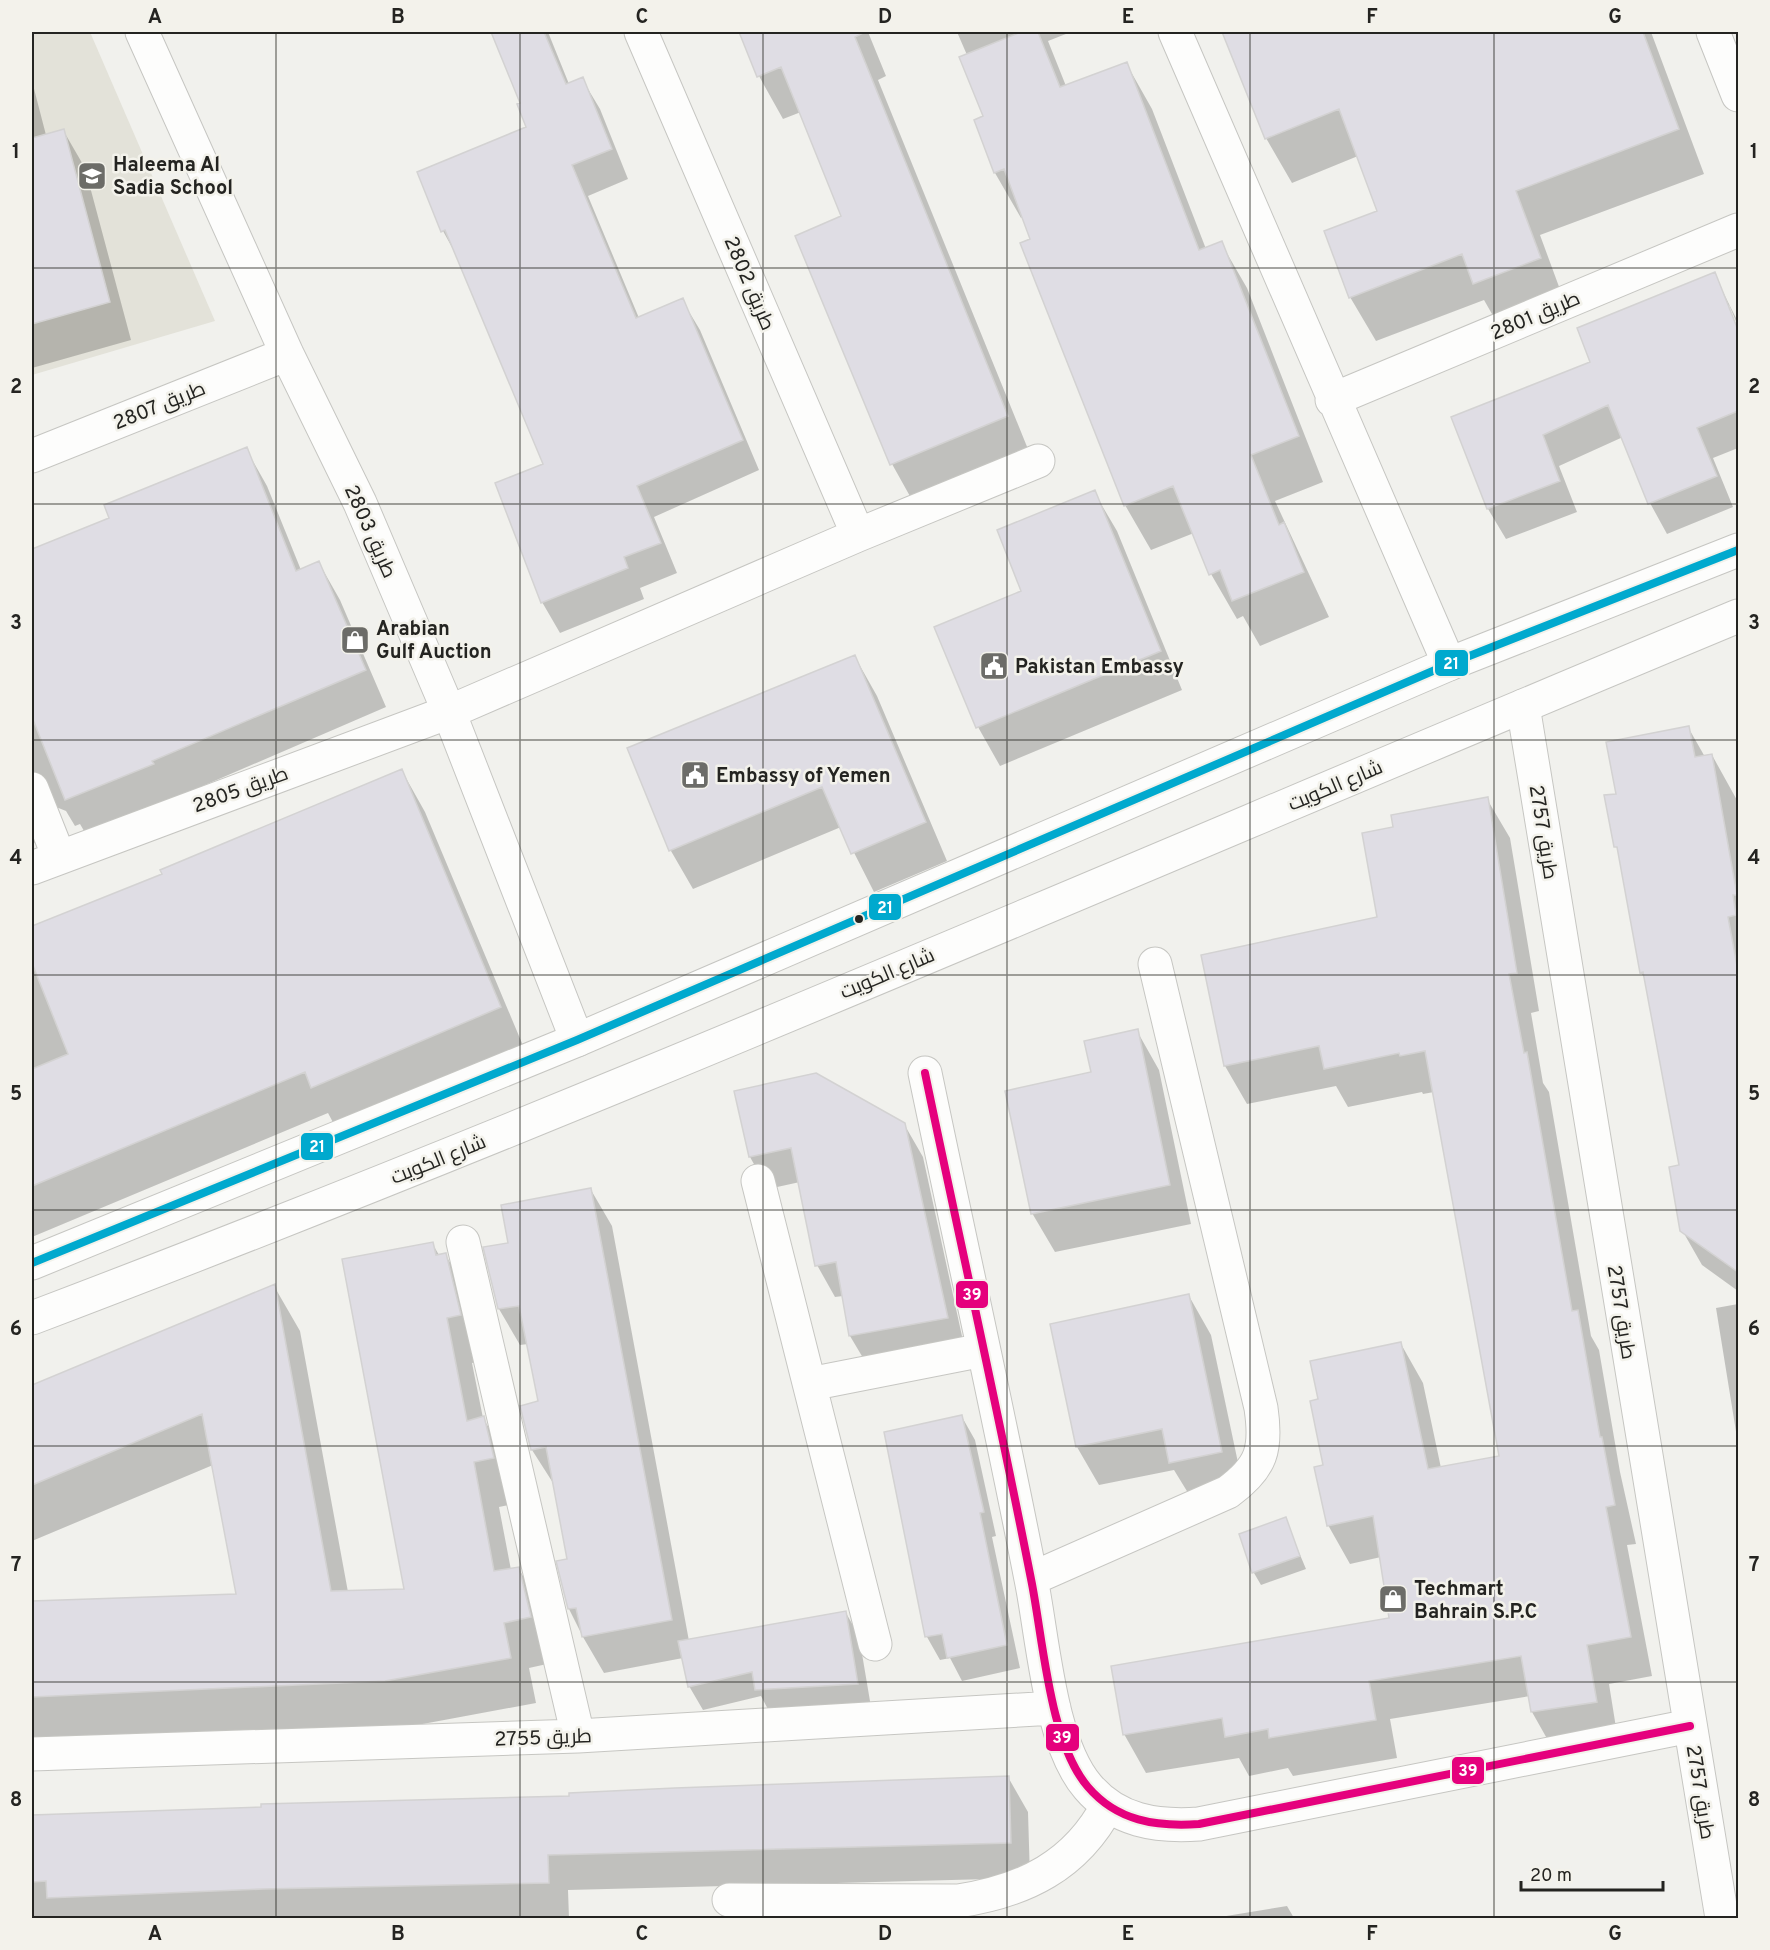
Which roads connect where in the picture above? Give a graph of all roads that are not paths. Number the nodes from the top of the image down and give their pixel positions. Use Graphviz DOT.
graph roads {
  1 [pos="142,32"];
  2 [pos="641,32"];
  3 [pos="1174,32"];
  4 [pos="1713,32"];
  5 [pos="1738,95"];
  6 [pos="1738,230"];
  7 [pos="286,354"];
  8 [pos="1332,400"];
  9 [pos="32,456"];
  10 [pos="1038,461"];
  11 [pos="858,535"];
  12 [pos="1738,550"];
  13 [pos="1738,616"];
  14 [pos="1449,664"];
  15 [pos="1523,706"];
  16 [pos="448,712"];
  17 [pos="32,789"];
  18 [pos="45,862"];
  19 [pos="1155,964"];
  20 [pos="577,1040"];
  21 [pos="925,1073"];
  22 [pos="758,1181"];
  23 [pos="464,1242"];
  24 [pos="32,1263"];
  25 [pos="32,1318"];
  26 [pos="983,1350"];
  27 [pos="810,1384"];
  28 [pos="1032,1579"];
  29 [pos="875,1644"];
  30 [pos="1054,1708"];
  31 [pos="1690,1726"];
  32 [pos="578,1736"];
  33 [pos="32,1754"];
  34 [pos="1108,1805"];
  35 [pos="729,1900"];
  36 [pos="1722,1918"];
  1 -- 7 [label="street, طريق 2803"];
  2 -- 11 [label="street, طريق 2802"];
  3 -- 8 [label="street"];
  4 -- 5 [label="street"];
  6 -- 8 [label="street, طريق 2801"];
  7 -- 9 [label="street, طريق 2807"];
  7 -- 16 [label="street, طريق 2803"];
  8 -- 14 [label="street"];
  10 -- 11 [label="street"];
  11 -- 16 [label="street"];
  12 -- 14 [label="street"];
  13 -- 15 [label="street, شارع الكويت"];
  14 -- 20 [label="street"];
  15 -- 25 [label="street, شارع الكويت"];
  15 -- 31 [label="street, طريق 2757"];
  16 -- 18 [label="street, طريق 2805"];
  16 -- 20 [label="street, طريق 2803"];
  17 -- 18 [label="street"];
  19 -- 28 [label="street"];
  20 -- 24 [label="street"];
  21 -- 26 [label="street"];
  22 -- 27 [label="street"];
  23 -- 32 [label="street"];
  26 -- 27 [label="street"];
  26 -- 28 [label="street"];
  27 -- 29 [label="street"];
  28 -- 30 [label="street"];
  30 -- 32 [label="street, طريق 2755"];
  30 -- 34 [label="street"];
  31 -- 34 [label="street"];
  31 -- 36 [label="street, طريق 2757"];
  32 -- 33 [label="street, طريق 2755"];
  34 -- 35 [label="street"];
}
